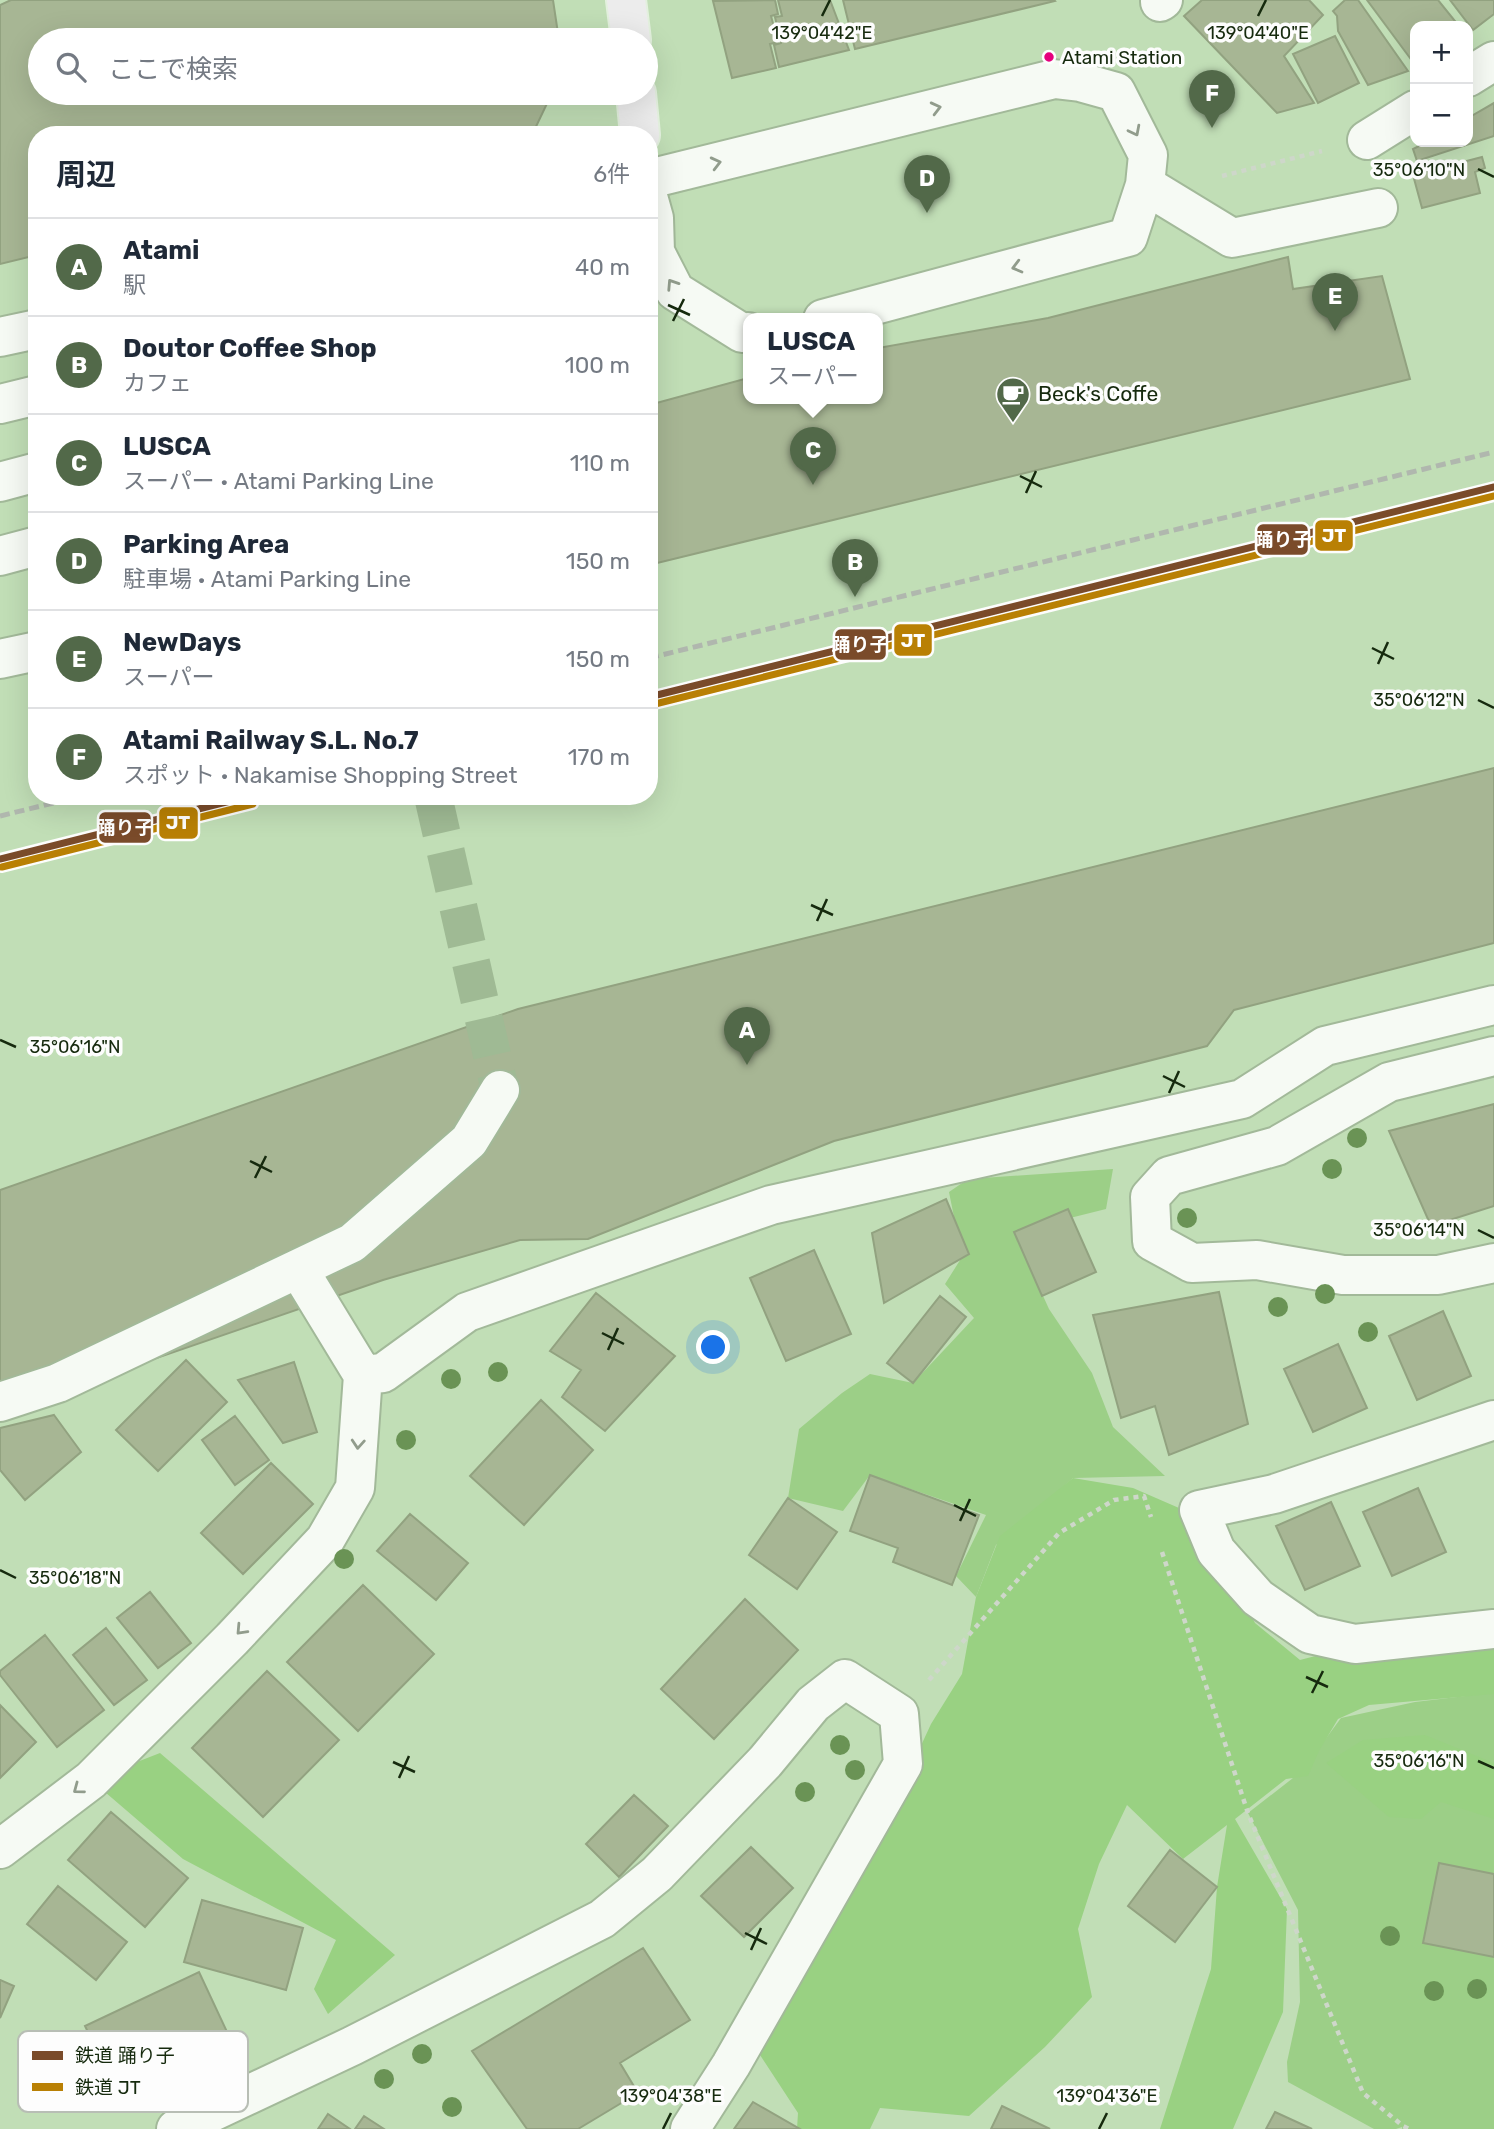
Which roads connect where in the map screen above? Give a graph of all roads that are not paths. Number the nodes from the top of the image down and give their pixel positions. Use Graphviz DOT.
graph roads {
  1 [pos="626,0"];
  2 [pos="630,28"];
  3 [pos="1494,61"];
  4 [pos="1473,74"];
  5 [pos="637,105"];
  6 [pos="1410,113"];
  7 [pos="639,126"];
  8 [pos="1367,140"];
  9 [pos="658,177"];
  10 [pos="1145,185"];
  11 [pos="1378,208"];
  12 [pos="658,258"];
  13 [pos="845,313"];
  14 [pos="28,331"];
  15 [pos="743,333"];
  16 [pos="0,337"];
  17 [pos="28,397"];
  18 [pos="0,404"];
  19 [pos="28,474"];
  20 [pos="0,482"];
  21 [pos="28,548"];
  22 [pos="0,556"];
  23 [pos="28,652"];
  24 [pos="0,659"];
  25 [pos="1494,1006"];
  26 [pos="1494,1056"];
  27 [pos="500,1090"];
  28 [pos="1494,1263"];
  29 [pos="299,1270"];
  30 [pos="363,1376"];
  31 [pos="0,1402"];
  32 [pos="1494,1420"];
  33 [pos="1494,1629"];
  34 [pos="0,1849"];
  35 [pos="248,2095"];
  36 [pos="212,2112"];
  37 [pos="176,2129"];
  38 [pos="690,2129"];
  1 -- 2 [label="main road"];
  3 -- 4 [label="street"];
  5 -- 7 [label="main road"];
  6 -- 8 [label="street"];
  9 -- 10 [label="street, one-way"];
  10 -- 11 [label="street"];
  10 -- 13 [label="street, one-way"];
  15 -- 12 [label="street, one-way"];
  14 -- 16 [label="street"];
  17 -- 18 [label="street"];
  19 -- 20 [label="street"];
  21 -- 22 [label="street"];
  23 -- 24 [label="street"];
  25 -- 30 [label="street"];
  26 -- 28 [label="street"];
  27 -- 29 [label="street"];
  29 -- 30 [label="street"];
  29 -- 31 [label="street"];
  30 -- 34 [label="street, one-way"];
  32 -- 33 [label="street"];
  35 -- 38 [label="street"];
  36 -- 37 [label="street"];
}
